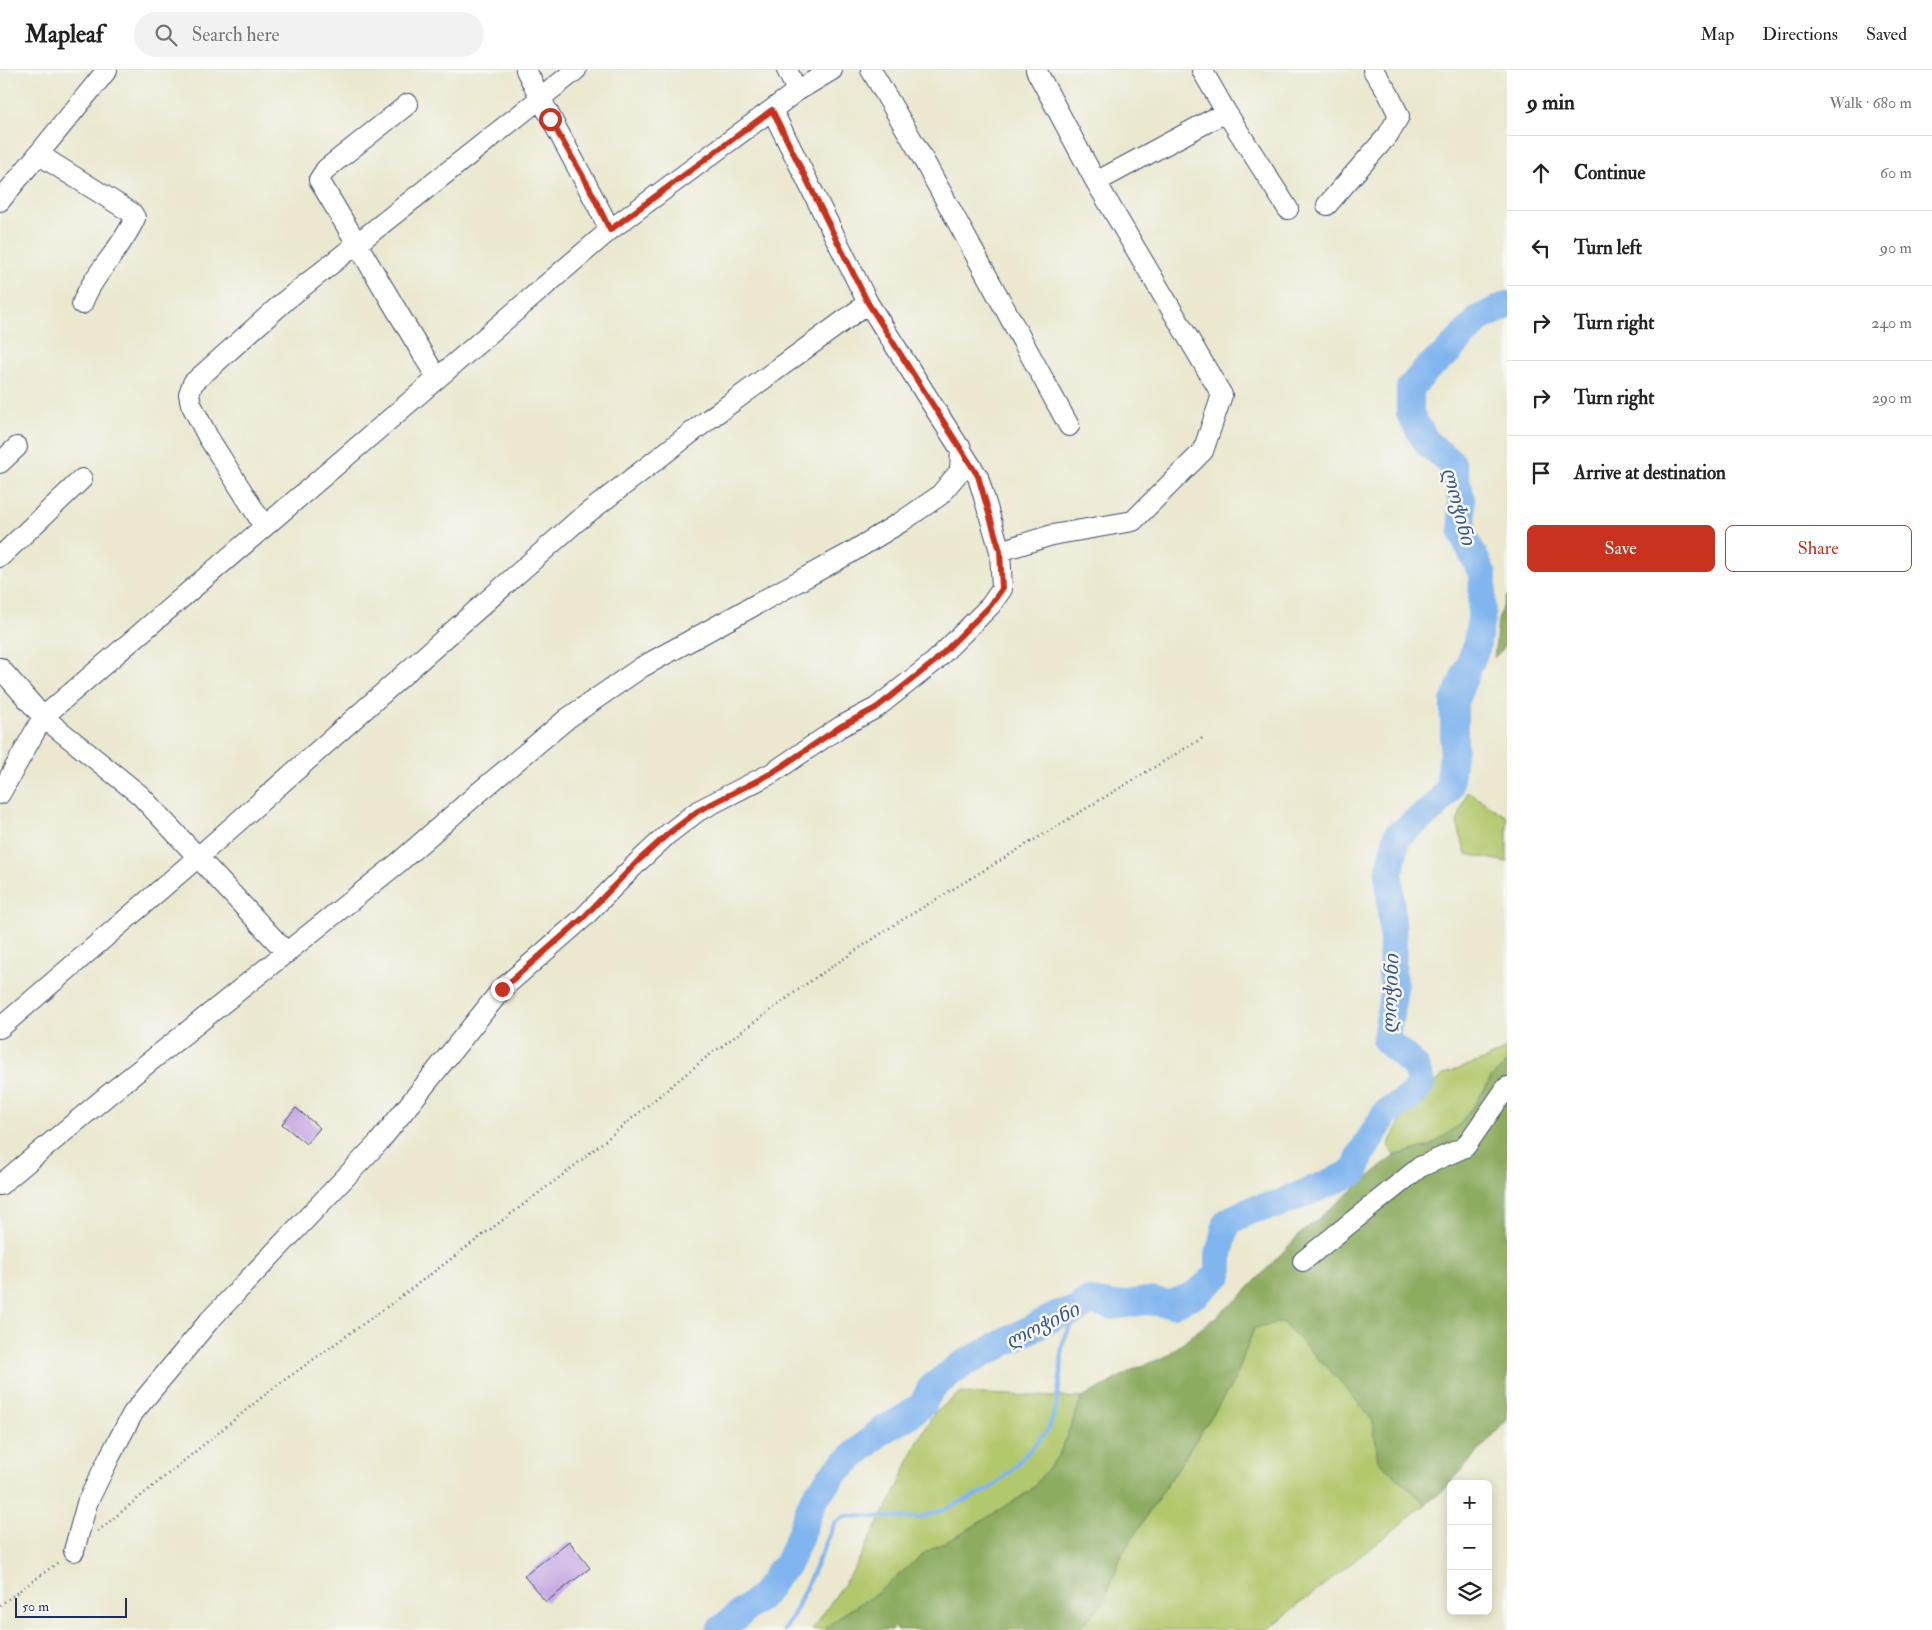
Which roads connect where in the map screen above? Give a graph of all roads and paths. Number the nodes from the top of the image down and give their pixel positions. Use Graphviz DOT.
graph roads {
  1 [pos="107,70"];
  2 [pos="526,70"];
  3 [pos="576,70"];
  4 [pos="787,70"];
  5 [pos="832,70"];
  6 [pos="871,70"];
  7 [pos="1036,70"];
  8 [pos="1202,70"];
  9 [pos="1373,70"];
  10 [pos="797,91"];
  11 [pos="540,99"];
  12 [pos="408,104"];
  13 [pos="772,110"];
  14 [pos="1226,112"];
  15 [pos="38,154"];
  16 [pos="1096,182"];
  17 [pos="0,201"];
  18 [pos="1327,205"];
  19 [pos="1288,209"];
  20 [pos="610,230"];
  21 [pos="357,244"];
  22 [pos="868,303"];
  23 [pos="82,304"];
  24 [pos="437,378"];
  25 [pos="1069,426"];
  26 [pos="17,447"];
  27 [pos="961,448"];
  28 [pos="0,463"];
  29 [pos="82,479"];
  30 [pos="264,526"];
  31 [pos="1000,551"];
  32 [pos="0,557"];
  33 [pos="0,668"];
  34 [pos="43,717"];
  35 [pos="1204,737"];
  36 [pos="0,794"];
  37 [pos="197,858"];
  38 [pos="287,953"];
  39 [pos="0,1028"];
  40 [pos="1507,1086"];
  41 [pos="0,1185"];
  42 [pos="1303,1261"];
  43 [pos="97,1532"];
  44 [pos="74,1551"];
  45 [pos="0,1605"];
  1 -- 15 [label="street"];
  2 -- 11 [label="street"];
  3 -- 11 [label="street"];
  4 -- 10 [label="street"];
  5 -- 10 [label="street"];
  6 -- 25 [label="street"];
  7 -- 16 [label="street"];
  8 -- 14 [label="street"];
  9 -- 18 [label="street"];
  10 -- 13 [label="street"];
  11 -- 20 [label="street"];
  11 -- 21 [label="street"];
  12 -- 21 [label="street"];
  13 -- 20 [label="street"];
  13 -- 22 [label="street"];
  14 -- 16 [label="street"];
  14 -- 19 [label="street"];
  15 -- 17 [label="street"];
  15 -- 23 [label="street"];
  16 -- 31 [label="street"];
  20 -- 24 [label="street"];
  21 -- 24 [label="street"];
  21 -- 30 [label="street"];
  22 -- 27 [label="street"];
  22 -- 37 [label="street"];
  24 -- 30 [label="street"];
  26 -- 28 [label="street"];
  27 -- 31 [label="street"];
  27 -- 38 [label="street"];
  29 -- 32 [label="street"];
  30 -- 34 [label="street"];
  31 -- 44 [label="street"];
  33 -- 34 [label="street"];
  34 -- 36 [label="street"];
  34 -- 37 [label="street"];
  35 -- 43 [label="path"];
  37 -- 38 [label="street"];
  37 -- 39 [label="street"];
  38 -- 41 [label="street"];
  40 -- 42 [label="street"];
  44 -- 45 [label="path"];
}
